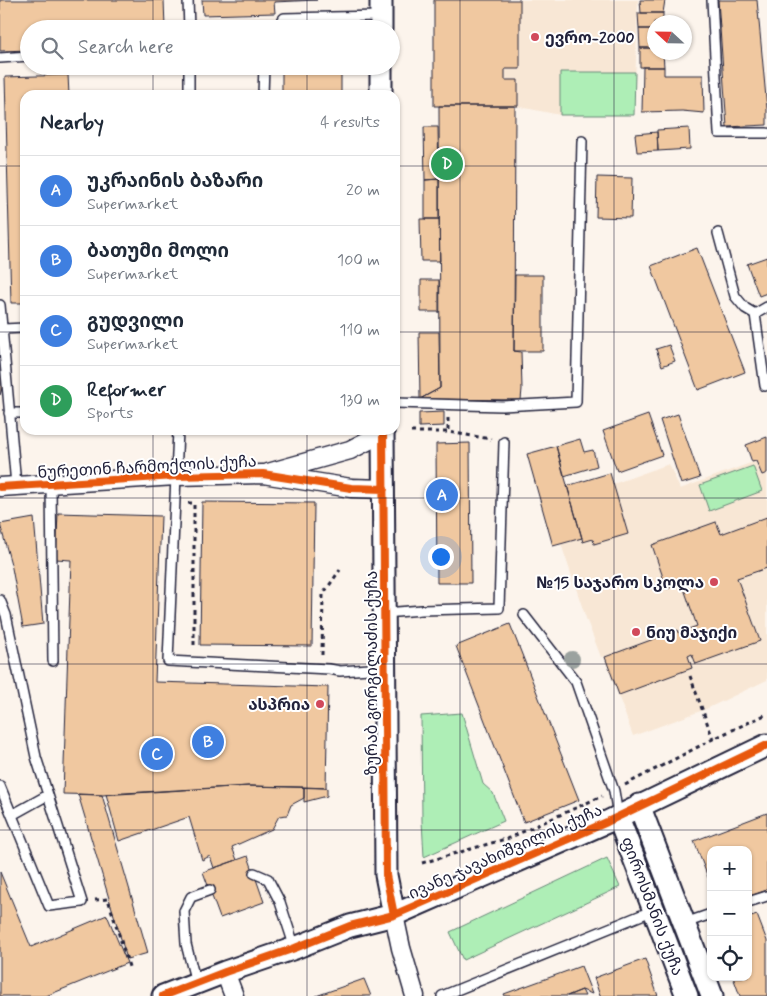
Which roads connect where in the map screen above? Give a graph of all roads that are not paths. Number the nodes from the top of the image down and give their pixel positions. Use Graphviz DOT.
graph roads {
  1 [pos="188,0"];
  2 [pos="712,0"];
  3 [pos="381,15"];
  4 [pos="188,20"];
  5 [pos="283,20"];
  6 [pos="20,57"];
  7 [pos="0,58"];
  8 [pos="189,75"];
  9 [pos="264,75"];
  10 [pos="381,75"];
  11 [pos="189,90"];
  12 [pos="264,90"];
  13 [pos="381,90"];
  14 [pos="767,133"];
  15 [pos="582,141"];
  16 [pos="718,233"];
  17 [pos="0,305"];
  18 [pos="767,307"];
  19 [pos="755,314"];
  20 [pos="2,327"];
  21 [pos="20,328"];
  22 [pos="765,386"];
  23 [pos="400,403"];
  24 [pos="9,412"];
  25 [pos="20,413"];
  26 [pos="178,435"];
  27 [pos="376,435"];
  28 [pos="383,435"];
  29 [pos="504,442"];
  30 [pos="263,474"];
  31 [pos="176,476"];
  32 [pos="51,485"];
  33 [pos="8,486"];
  34 [pos="384,489"];
  35 [pos="0,600"];
  36 [pos="384,613"];
  37 [pos="524,615"];
  38 [pos="3,616"];
  39 [pos="53,662"];
  40 [pos="384,668"];
  41 [pos="767,745"];
  42 [pos="0,786"];
  43 [pos="48,795"];
  44 [pos="640,805"];
  45 [pos="12,815"];
  46 [pos="618,817"];
  47 [pos="254,874"];
  48 [pos="210,890"];
  49 [pos="767,896"];
  50 [pos="752,901"];
  51 [pos="654,910"];
  52 [pos="394,915"];
  53 [pos="707,915"];
  54 [pos="685,923"];
  55 [pos="295,948"];
  56 [pos="225,972"];
  57 [pos="196,983"];
  58 [pos="163,996"];
  59 [pos="234,996"];
  60 [pos="415,996"];
  61 [pos="442,996"];
  62 [pos="687,996"];
  63 [pos="712,996"];
  1 -- 4 [label="lane"];
  2 -- 14 [label="lane"];
  3 -- 5 [label="lane"];
  6 -- 7 [label="lane"];
  8 -- 11 [label="lane"];
  9 -- 12 [label="lane"];
  10 -- 13 [label="street"];
  15 -- 23 [label="lane"];
  16 -- 19 [label="lane"];
  17 -- 20 [label="lane"];
  18 -- 19 [label="lane"];
  19 -- 22 [label="lane"];
  20 -- 21 [label="lane"];
  20 -- 24 [label="lane"];
  24 -- 25 [label="lane"];
  24 -- 33 [label="lane"];
  26 -- 31 [label="lane"];
  27 -- 30 [label="street, ნურეთინ ჩარმოქლის ქუჩა"];
  28 -- 34 [label="street, ზურაბ გორგილაძის ქუჩა"];
  29 -- 36 [label="lane"];
  30 -- 31 [label="street, ნურეთინ ჩარმოქლის ქუჩა"];
  30 -- 34 [label="street, ნურეთინ ჩარმოქლის ქუჩა"];
  31 -- 32 [label="street, ნურეთინ ჩარმოქლის ქუჩა"];
  31 -- 40 [label="lane"];
  32 -- 33 [label="street, ნურეთინ ჩარმოქლის ქუჩა"];
  32 -- 39 [label="lane"];
  34 -- 36 [label="street, ზურაბ გორგილაძის ქუჩა"];
  35 -- 38 [label="lane"];
  36 -- 40 [label="street, ზურაბ გორგილაძის ქუჩა"];
  37 -- 46 [label="lane"];
  38 -- 43 [label="lane"];
  40 -- 52 [label="street, ზურაბ გორგილაძის ქუჩა"];
  41 -- 44 [label="street, ივანე ჯავახიშვილის ქუჩა"];
  42 -- 45 [label="lane"];
  43 -- 45 [label="lane"];
  43 -- 45 [label="lane"];
  44 -- 46 [label="street, ივანე ჯავახიშვილის ქუჩა"];
  44 -- 54 [label="street, ფიროსმანის ქუჩა"];
  46 -- 51 [label="street, ფიროსმანის ქუჩა"];
  46 -- 52 [label="street, ივანე ჯავახიშვილის ქუჩა"];
  47 -- 55 [label="lane"];
  48 -- 57 [label="lane"];
  49 -- 50 [label="lane"];
  51 -- 61 [label="lane"];
  51 -- 62 [label="street, ფიროსმანის ქუჩა"];
  52 -- 55 [label="street, ივანე ჯავახიშვილის ქუჩა"];
  52 -- 60 [label="street, ზურაბ გორგილაძის ქუჩა"];
  53 -- 54 [label="lane"];
  54 -- 63 [label="street, ფიროსმანის ქუჩა"];
  55 -- 56 [label="street, ივანე ჯავახიშვილის ქუჩა"];
  56 -- 57 [label="street, ივანე ჯავახიშვილის ქუჩა"];
  56 -- 59 [label="street"];
  57 -- 58 [label="street, ივანე ჯავახიშვილის ქუჩა"];
}
